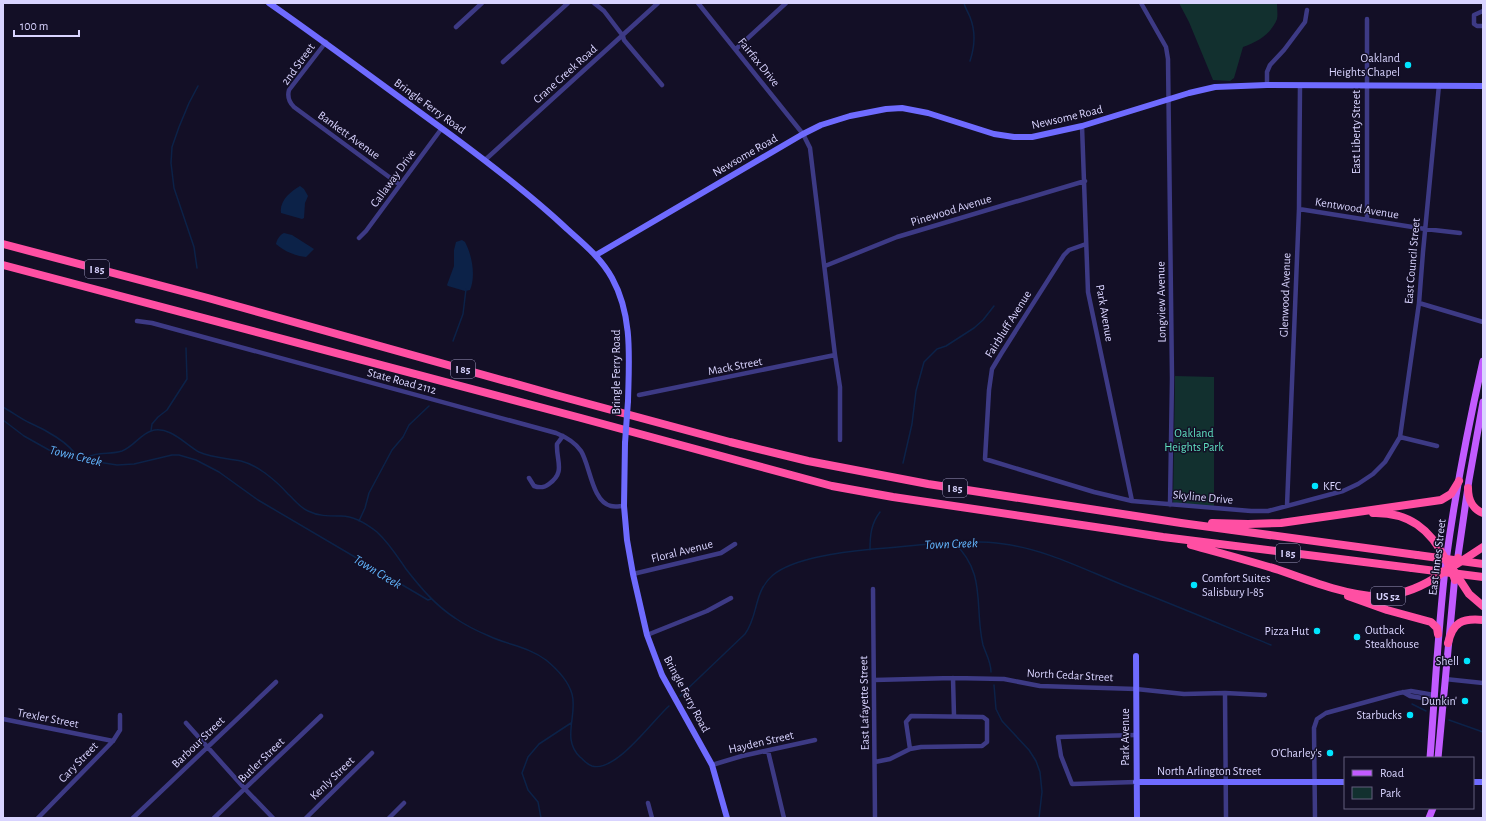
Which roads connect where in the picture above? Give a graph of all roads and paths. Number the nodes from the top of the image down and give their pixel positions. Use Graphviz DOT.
graph roads {
  1 [pos="269,3"];
  2 [pos="482,3"];
  3 [pos="568,3"];
  4 [pos="594,3"];
  5 [pos="658,3"];
  6 [pos="698,3"];
  7 [pos="786,3"];
  8 [pos="1141,3"];
  9 [pos="1307,10"];
  10 [pos="1483,11"];
  11 [pos="1367,19"];
  12 [pos="1483,26"];
  13 [pos="456,27"];
  14 [pos="623,36"];
  15 [pos="326,42"];
  16 [pos="736,49"];
  17 [pos="503,62"];
  18 [pos="1267,85"];
  19 [pos="1300,85"];
  20 [pos="1366,85"];
  21 [pos="1439,85"];
  22 [pos="662,86"];
  23 [pos="1483,86"];
  24 [pos="288,98"];
  25 [pos="1169,99"];
  26 [pos="1082,126"];
  27 [pos="442,128"];
  28 [pos="803,134"];
  29 [pos="485,160"];
  30 [pos="1085,181"];
  31 [pos="400,185"];
  32 [pos="1299,209"];
  33 [pos="1367,220"];
  34 [pos="1425,229"];
  35 [pos="1460,233"];
  36 [pos="359,238"];
  37 [pos="3,244"];
  38 [pos="1086,244"];
  39 [pos="596,255"];
  40 [pos="3,265"];
  41 [pos="825,266"];
  42 [pos="1419,303"];
  43 [pos="138,321"];
  44 [pos="1483,322"];
  45 [pos="835,356"];
  46 [pos="1483,361"];
  47 [pos="639,395"];
  48 [pos="1483,402"];
  49 [pos="563,436"];
  50 [pos="1400,437"];
  51 [pos="840,440"];
  52 [pos="1437,446"];
  53 [pos="985,459"];
  54 [pos="529,478"];
  55 [pos="1459,481"];
  56 [pos="1468,488"];
  57 [pos="1132,501"];
  58 [pos="1170,505"];
  59 [pos="624,506"];
  60 [pos="1287,506"];
  61 [pos="1483,513"];
  62 [pos="1320,518"];
  63 [pos="1181,523"];
  64 [pos="1163,537"];
  65 [pos="735,544"];
  66 [pos="1483,547"];
  67 [pos="1483,564"];
  68 [pos="1451,568"];
  69 [pos="633,574"];
  70 [pos="1483,577"];
  71 [pos="1308,580"];
  72 [pos="873,589"];
  73 [pos="731,598"];
  74 [pos="1483,606"];
  75 [pos="1483,620"];
  76 [pos="1438,634"];
  77 [pos="648,635"];
  78 [pos="1448,643"];
  79 [pos="1136,656"];
  80 [pos="953,678"];
  81 [pos="874,680"];
  82 [pos="1445,680"];
  83 [pos="276,682"];
  84 [pos="1483,683"];
  85 [pos="1136,689"];
  86 [pos="1224,693"];
  87 [pos="1265,695"];
  88 [pos="1434,697"];
  89 [pos="120,715"];
  90 [pos="322,716"];
  91 [pos="954,716"];
  92 [pos="3,720"];
  93 [pos="186,723"];
  94 [pos="1136,735"];
  95 [pos="815,740"];
  96 [pos="113,741"];
  97 [pos="207,747"];
  98 [pos="910,749"];
  99 [pos="768,751"];
  100 [pos="372,753"];
  101 [pos="1430,757"];
  102 [pos="1438,757"];
  103 [pos="875,762"];
  104 [pos="712,765"];
  105 [pos="1136,782"];
  106 [pos="1226,782"];
  107 [pos="1314,782"];
  108 [pos="1344,782"];
  109 [pos="245,789"];
  110 [pos="404,803"];
  111 [pos="648,803"];
  112 [pos="38,818"];
  113 [pos="133,818"];
  114 [pos="214,818"];
  115 [pos="273,818"];
  116 [pos="306,818"];
  117 [pos="389,818"];
  118 [pos="652,818"];
  119 [pos="727,818"];
  120 [pos="784,818"];
  121 [pos="875,818"];
  122 [pos="1137,818"];
  123 [pos="1226,818"];
  124 [pos="1315,818"];
  1 -- 15 [label="street, Bringle Ferry Road"];
  2 -- 13 [label="street"];
  3 -- 17 [label="street"];
  4 -- 14 [label="street"];
  5 -- 14 [label="street, Crane Creek Road"];
  6 -- 16 [label="street, Fairfax Drive"];
  7 -- 16 [label="street"];
  8 -- 25 [label="street, Longview Avenue"];
  9 -- 18 [label="street"];
  10 -- 12 [label="street"];
  11 -- 20 [label="street, East Liberty Street"];
  14 -- 22 [label="street"];
  14 -- 29 [label="street, Crane Creek Road"];
  15 -- 24 [label="street, 2nd Street"];
  15 -- 27 [label="street, Bringle Ferry Road"];
  16 -- 28 [label="street, Fairfax Drive"];
  18 -- 19 [label="street, Newsome Road"];
  18 -- 25 [label="street, Newsome Road"];
  19 -- 20 [label="street, Newsome Road"];
  19 -- 32 [label="street, Glenwood Avenue"];
  20 -- 21 [label="street, Newsome Road"];
  20 -- 33 [label="street, East Liberty Street"];
  21 -- 23 [label="street, Newsome Road"];
  21 -- 34 [label="street, East Council Street"];
  24 -- 31 [label="street, Bankett Avenue"];
  25 -- 26 [label="street, Newsome Road"];
  25 -- 58 [label="street, Longview Avenue"];
  26 -- 28 [label="street, Newsome Road"];
  26 -- 30 [label="street, Park Avenue"];
  27 -- 29 [label="street, Bringle Ferry Road"];
  27 -- 31 [label="street, Callaway Drive"];
  28 -- 39 [label="street, Newsome Road"];
  28 -- 41 [label="street"];
  29 -- 39 [label="street, Bringle Ferry Road"];
  30 -- 38 [label="street, Park Avenue"];
  30 -- 41 [label="street, Pinewood Avenue"];
  31 -- 36 [label="street, Callaway Drive"];
  32 -- 33 [label="street, Kentwood Avenue"];
  32 -- 60 [label="street, Glenwood Avenue"];
  33 -- 34 [label="street, Kentwood Avenue"];
  34 -- 35 [label="street, Kentwood Avenue"];
  34 -- 42 [label="street, East Council Street"];
  37 -- 63 [label="highway, I 85"];
  38 -- 53 [label="street, Fairbluff Avenue"];
  38 -- 57 [label="street, Park Avenue"];
  39 -- 59 [label="street, Bringle Ferry Road, bridge"];
  40 -- 64 [label="highway, I 85"];
  41 -- 45 [label="street"];
  42 -- 44 [label="street"];
  42 -- 50 [label="street, East Council Street"];
  43 -- 49 [label="street, State Road 2112"];
  45 -- 47 [label="street, Mack Street"];
  45 -- 51 [label="street"];
  46 -- 55 [label="main road, East Innes Street"];
  48 -- 56 [label="main road, East Innes Street"];
  49 -- 54 [label="street"];
  49 -- 59 [label="street, State Road 2112"];
  50 -- 52 [label="street"];
  50 -- 60 [label="street, Skyline Drive"];
  53 -- 57 [label="street, Skyline Drive"];
  55 -- 62 [label="highway"];
  55 -- 68 [label="main road, East Innes Street"];
  56 -- 61 [label="highway"];
  56 -- 68 [label="main road, East Innes Street"];
  57 -- 58 [label="street, Skyline Drive"];
  58 -- 60 [label="street, Skyline Drive"];
  59 -- 69 [label="street, Bringle Ferry Road"];
  62 -- 63 [label="highway"];
  62 -- 68 [label="highway"];
  63 -- 67 [label="highway, I 85, bridge"];
  64 -- 70 [label="highway, I 85, bridge"];
  64 -- 71 [label="highway, US 52"];
  65 -- 69 [label="street, Floral Avenue"];
  66 -- 68 [label="highway"];
  68 -- 71 [label="highway, US 52"];
  68 -- 74 [label="highway"];
  68 -- 76 [label="main road, East Innes Street"];
  68 -- 78 [label="main road, East Innes Street"];
  69 -- 77 [label="street, Bringle Ferry Road"];
  71 -- 76 [label="highway"];
  72 -- 81 [label="street, East Lafayette Street"];
  73 -- 77 [label="street"];
  75 -- 78 [label="highway"];
  76 -- 88 [label="main road, East Innes Street"];
  77 -- 104 [label="street, Bringle Ferry Road"];
  78 -- 82 [label="main road, East Innes Street"];
  79 -- 85 [label="street, Park Avenue"];
  80 -- 81 [label="street, North Cedar Street"];
  80 -- 85 [label="street, North Cedar Street"];
  80 -- 91 [label="street"];
  81 -- 103 [label="street, East Lafayette Street"];
  82 -- 84 [label="street"];
  82 -- 102 [label="main road, East Innes Street"];
  83 -- 97 [label="street, Barbour Street"];
  85 -- 86 [label="street, North Cedar Street"];
  85 -- 94 [label="street, Park Avenue"];
  86 -- 87 [label="street, North Cedar Street"];
  86 -- 106 [label="street"];
  88 -- 101 [label="main road, East Innes Street"];
  88 -- 107 [label="street"];
  89 -- 96 [label="street, Cary Street"];
  90 -- 109 [label="street, Butler Street"];
  91 -- 98 [label="street"];
  91 -- 98 [label="street"];
  92 -- 96 [label="street, Trexler Street"];
  93 -- 97 [label="street"];
  94 -- 105 [label="street, Park Avenue"];
  94 -- 105 [label="street, North Arlington Street"];
  95 -- 99 [label="street, Hayden Street"];
  96 -- 112 [label="street, Cary Street"];
  97 -- 109 [label="street"];
  97 -- 113 [label="street, Barbour Street"];
  98 -- 103 [label="street"];
  99 -- 104 [label="street, Hayden Street"];
  99 -- 120 [label="street"];
  100 -- 116 [label="street, Kenly Street"];
  103 -- 121 [label="street, East Lafayette Street"];
  104 -- 119 [label="street, Bringle Ferry Road"];
  105 -- 106 [label="street, North Arlington Street"];
  105 -- 122 [label="street, Park Avenue"];
  106 -- 107 [label="street, North Arlington Street"];
  106 -- 123 [label="street"];
  107 -- 108 [label="street, North Arlington Street"];
  107 -- 124 [label="street"];
  109 -- 114 [label="street, Butler Street"];
  109 -- 115 [label="street"];
  110 -- 117 [label="street"];
  111 -- 118 [label="street"];
}
